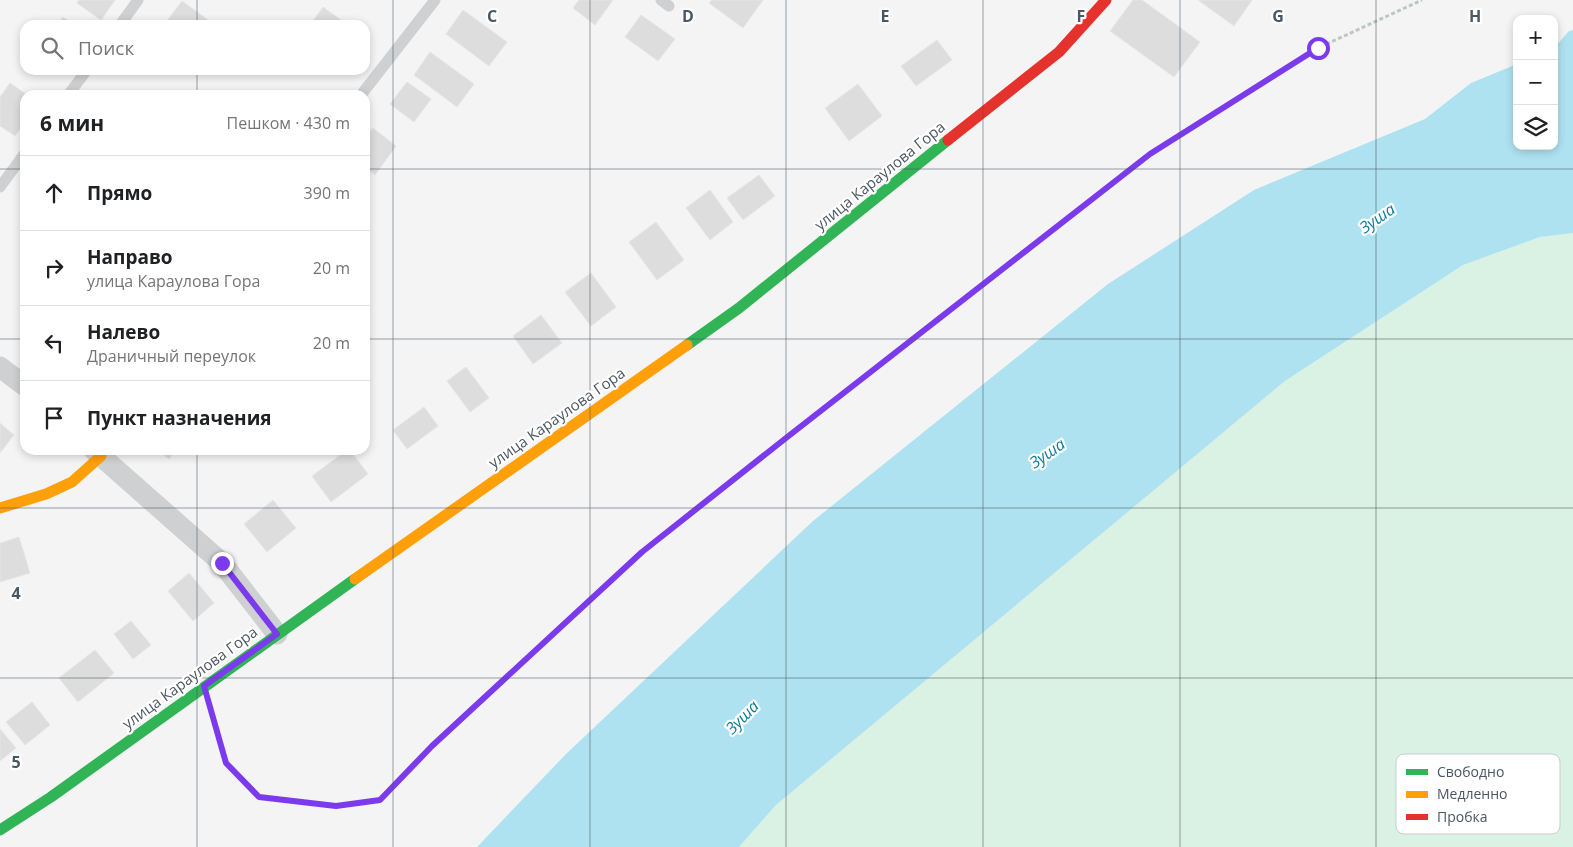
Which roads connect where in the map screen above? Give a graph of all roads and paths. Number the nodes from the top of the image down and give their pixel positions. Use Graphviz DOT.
graph roads {
  1 [pos="138,0"];
  2 [pos="435,0"];
  3 [pos="1106,0"];
  4 [pos="1422,0"];
  5 [pos="124,20"];
  6 [pos="83,75"];
  7 [pos="72,90"];
  8 [pos="365,90"];
  9 [pos="20,160"];
  10 [pos="0,187"];
  11 [pos="0,367"];
  12 [pos="20,382"];
  13 [pos="95,455"];
  14 [pos="99,455"];
  15 [pos="0,508"];
  16 [pos="277,634"];
  17 [pos="204,686"];
  18 [pos="0,830"];
  1 -- 5 [label="lane"];
  2 -- 8 [label="lane"];
  3 -- 16 [label="street, улица Караулова Гора"];
  4 -- 17 [label="path"];
  6 -- 7 [label="lane"];
  9 -- 10 [label="lane"];
  11 -- 12 [label="street"];
  13 -- 15 [label="street"];
  14 -- 16 [label="street"];
  16 -- 17 [label="street, улица Караулова Гора"];
  17 -- 18 [label="street, улица Караулова Гора"];
}
